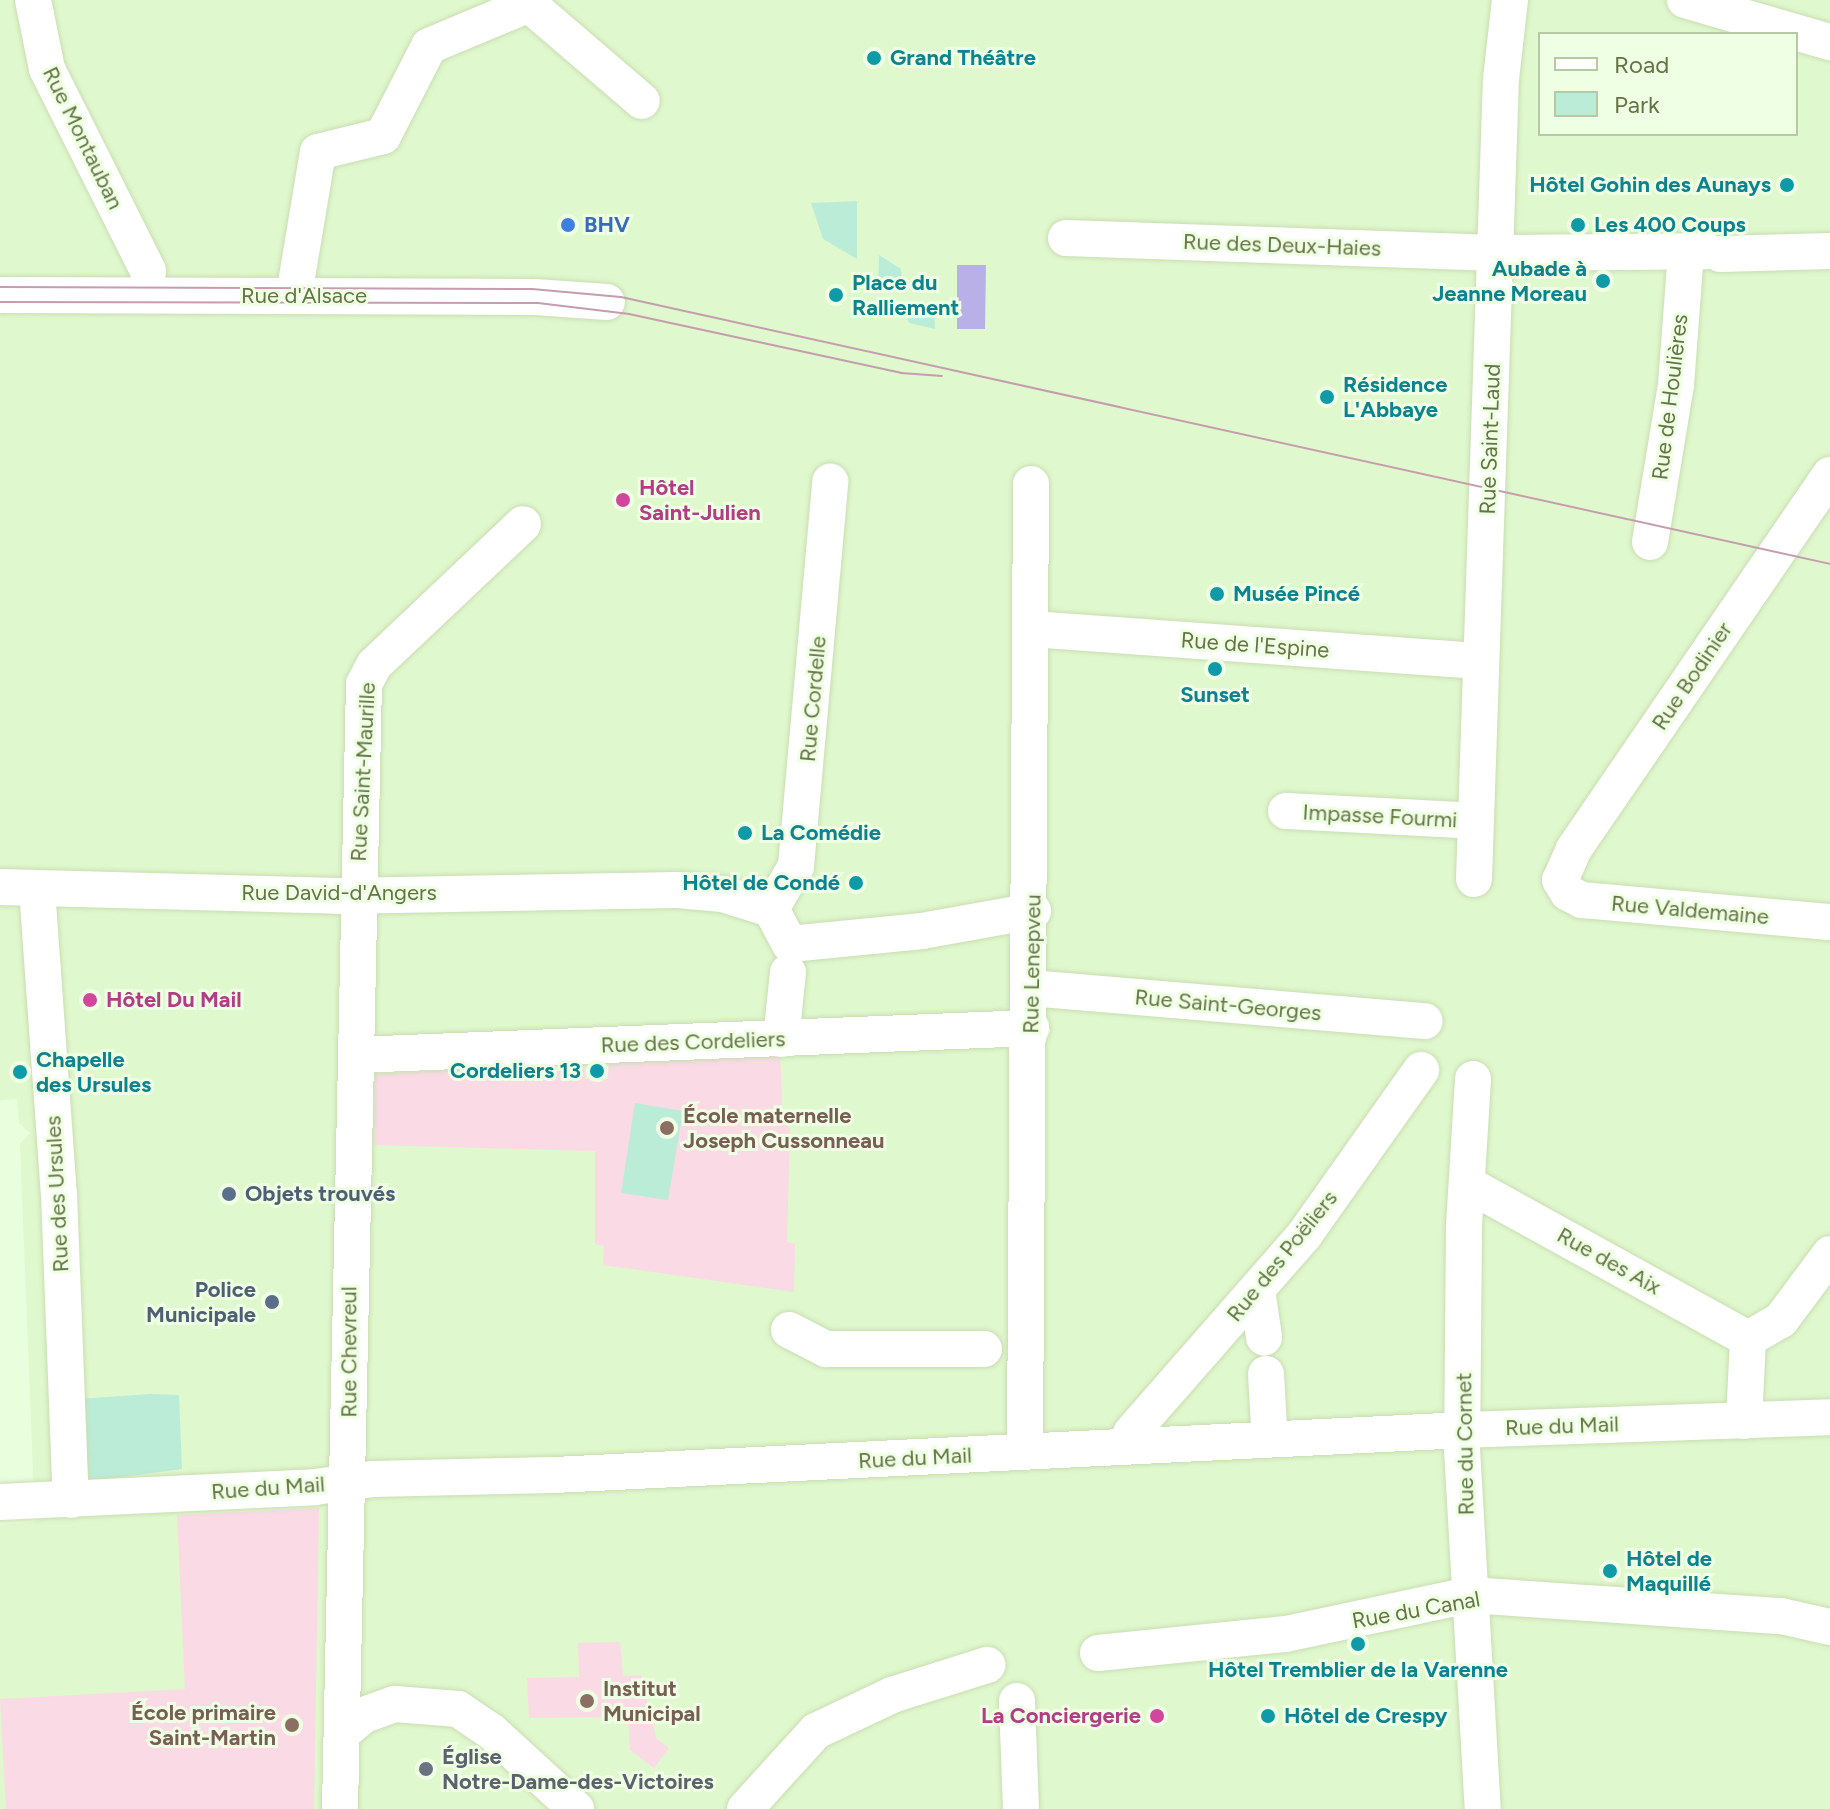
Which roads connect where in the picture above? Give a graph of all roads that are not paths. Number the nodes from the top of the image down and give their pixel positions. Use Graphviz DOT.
graph roads {
  1 [pos="33,0"];
  2 [pos="1510,0"];
  3 [pos="1685,0"];
  4 [pos="526,3"];
  5 [pos="1795,32"];
  6 [pos="1798,33"];
  7 [pos="1830,42"];
  8 [pos="642,101"];
  9 [pos="1066,238"];
  10 [pos="1830,251"];
  11 [pos="1497,253"];
  12 [pos="1704,253"];
  13 [pos="148,271"];
  14 [pos="0,295"];
  15 [pos="294,295"];
  16 [pos="607,302"];
  17 [pos="1830,475"];
  18 [pos="830,482"];
  19 [pos="1031,484"];
  20 [pos="523,524"];
  21 [pos="1650,542"];
  22 [pos="1032,629"];
  23 [pos="1478,661"];
  24 [pos="1286,811"];
  25 [pos="1475,821"];
  26 [pos="1474,879"];
  27 [pos="1560,880"];
  28 [pos="0,887"];
  29 [pos="37,889"];
  30 [pos="358,894"];
  31 [pos="771,909"];
  32 [pos="1033,911"];
  33 [pos="1830,922"];
  34 [pos="789,956"];
  35 [pos="1030,988"];
  36 [pos="1425,1021"];
  37 [pos="1031,1028"];
  38 [pos="781,1039"];
  39 [pos="356,1055"];
  40 [pos="1421,1070"];
  41 [pos="1473,1079"];
  42 [pos="1469,1185"];
  43 [pos="1830,1254"];
  44 [pos="1257,1290"];
  45 [pos="789,1330"];
  46 [pos="1264,1337"];
  47 [pos="1748,1339"];
  48 [pos="1005,1348"];
  49 [pos="1266,1374"];
  50 [pos="1830,1417"];
  51 [pos="1744,1421"];
  52 [pos="1269,1426"];
  53 [pos="1463,1430"];
  54 [pos="1131,1433"];
  55 [pos="1025,1443"];
  56 [pos="348,1482"];
  57 [pos="71,1500"];
  58 [pos="0,1502"];
  59 [pos="1470,1595"];
  60 [pos="1830,1627"];
  61 [pos="1098,1653"];
  62 [pos="987,1665"];
  63 [pos="1017,1701"];
  64 [pos="342,1733"];
  65 [pos="340,1809"];
  66 [pos="576,1809"];
  67 [pos="745,1809"];
  68 [pos="1021,1809"];
  69 [pos="1483,1809"];
  1 -- 13 [label="street, Rue Montauban"];
  2 -- 11 [label="street, Rue Saint-Laud"];
  3 -- 5 [label="street"];
  4 -- 8 [label="street"];
  4 -- 15 [label="street"];
  6 -- 7 [label="street"];
  9 -- 11 [label="street, Rue des Deux-Haies"];
  10 -- 12 [label="street, Rue des Deux-Haies"];
  11 -- 12 [label="street, Rue des Deux-Haies"];
  11 -- 23 [label="street, Rue Saint-Laud"];
  12 -- 21 [label="street, Rue de Houlières"];
  14 -- 15 [label="street, Rue d'Alsace"];
  15 -- 16 [label="street, Rue d'Alsace"];
  17 -- 27 [label="street, Rue Bodinier"];
  18 -- 31 [label="street, Rue Cordelle"];
  19 -- 22 [label="street, Rue Lenepveu"];
  20 -- 30 [label="street, Rue Saint-Maurille"];
  22 -- 23 [label="street, Rue de l'Espine"];
  22 -- 32 [label="street, Rue Lenepveu"];
  23 -- 25 [label="street, Rue Saint-Laud"];
  24 -- 25 [label="street, Impasse Fourmi"];
  25 -- 26 [label="street, Rue Saint-Laud"];
  27 -- 33 [label="street, Rue Valdemaine"];
  28 -- 29 [label="street, Rue David-d'Angers"];
  29 -- 30 [label="street, Rue David-d'Angers"];
  29 -- 57 [label="street, Rue des Ursules"];
  30 -- 31 [label="street, Rue David-d'Angers"];
  30 -- 39 [label="street, Rue Chevreul"];
  31 -- 34 [label="street"];
  32 -- 34 [label="street"];
  32 -- 35 [label="street, Rue Lenepveu"];
  34 -- 38 [label="street"];
  35 -- 36 [label="street, Rue Saint-Georges"];
  35 -- 37 [label="street, Rue Lenepveu"];
  37 -- 38 [label="street, Rue des Cordeliers"];
  37 -- 48 [label="street, Rue Lenepveu"];
  38 -- 39 [label="street, Rue des Cordeliers"];
  39 -- 56 [label="street, Rue Chevreul"];
  40 -- 44 [label="street, Rue des Poëliers"];
  41 -- 42 [label="street, Rue du Cornet"];
  42 -- 47 [label="street, Rue des Aix"];
  42 -- 53 [label="street, Rue du Cornet"];
  43 -- 47 [label="street"];
  44 -- 46 [label="street"];
  44 -- 54 [label="street, Rue des Poëliers"];
  45 -- 48 [label="street"];
  47 -- 51 [label="street"];
  48 -- 55 [label="street, Rue Lenepveu"];
  49 -- 52 [label="street"];
  50 -- 51 [label="street, Rue du Mail"];
  51 -- 53 [label="street, Rue du Mail"];
  53 -- 56 [label="street, Rue du Mail"];
  53 -- 59 [label="street, Rue du Cornet"];
  56 -- 57 [label="street, Rue du Mail"];
  56 -- 64 [label="street, Rue Chevreul"];
  57 -- 58 [label="street, Rue du Mail"];
  59 -- 60 [label="street, Rue du Canal"];
  59 -- 61 [label="street, Rue du Canal"];
  59 -- 69 [label="street, Rue du Cornet"];
  62 -- 67 [label="street"];
  63 -- 68 [label="street"];
  64 -- 65 [label="street, Rue Chevreul"];
  64 -- 66 [label="street"];
}
